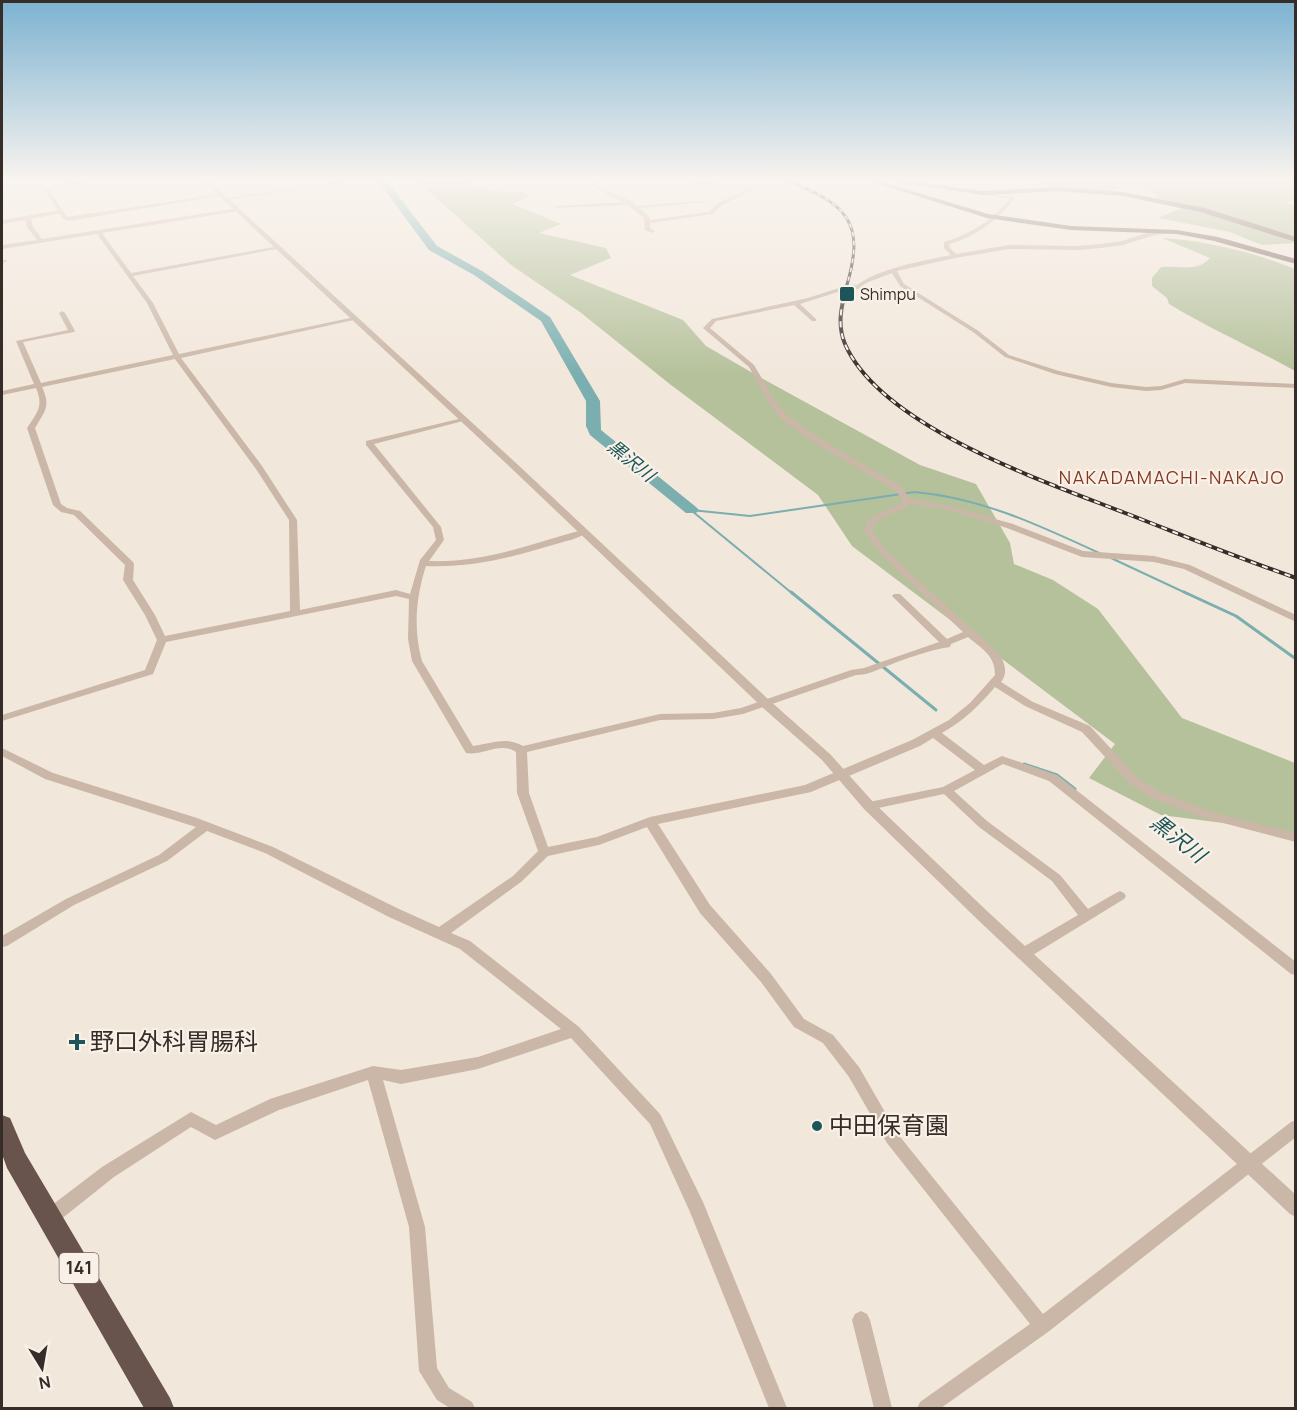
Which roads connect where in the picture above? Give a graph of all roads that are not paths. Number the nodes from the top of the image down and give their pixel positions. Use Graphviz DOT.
graph roads {
  1 [pos="20,245"];
  2 [pos="107,245"];
  3 [pos="276,245"];
  4 [pos="946,245"];
  5 [pos="1110,245"];
  6 [pos="1238,245"];
  7 [pos="2,247"];
  8 [pos="279,248"];
  9 [pos="955,256"];
  10 [pos="1296,262"];
  11 [pos="894,271"];
  12 [pos="128,275"];
  13 [pos="856,288"];
  14 [pos="842,289"];
  15 [pos="795,303"];
  16 [pos="62,313"];
  17 [pos="355,319"];
  18 [pos="814,320"];
  19 [pos="177,357"];
  20 [pos="40,386"];
  21 [pos="1296,386"];
  22 [pos="2,393"];
  23 [pos="463,420"];
  24 [pos="907,501"];
  25 [pos="582,533"];
  26 [pos="423,563"];
  27 [pos="897,596"];
  28 [pos="415,597"];
  29 [pos="295,612"];
  30 [pos="1296,619"];
  31 [pos="970,632"];
  32 [pos="162,640"];
  33 [pos="947,645"];
  34 [pos="994,682"];
  35 [pos="765,703"];
  36 [pos="2,718"];
  37 [pos="934,734"];
  38 [pos="521,750"];
  39 [pos="2,752"];
  40 [pos="983,771"];
  41 [pos="842,774"];
  42 [pos="946,790"];
  43 [pos="869,806"];
  44 [pos="650,821"];
  45 [pos="206,826"];
  46 [pos="1296,838"];
  47 [pos="544,852"];
  48 [pos="1119,896"];
  49 [pos="1086,915"];
  50 [pos="439,934"];
  51 [pos="2,942"];
  52 [pos="1023,954"];
  53 [pos="1296,970"];
  54 [pos="574,1031"];
  55 [pos="373,1072"];
  56 [pos="2,1126"];
  57 [pos="1296,1127"];
  58 [pos="1248,1164"];
  59 [pos="1296,1208"];
  60 [pos="49,1218"];
  61 [pos="861,1320"];
  62 [pos="1042,1326"];
  63 [pos="160,1408"];
  64 [pos="466,1408"];
  65 [pos="778,1408"];
  66 [pos="883,1408"];
  67 [pos="926,1408"];
  1 -- 7 [label="street"];
  2 -- 12 [label="street"];
  3 -- 8 [label="street"];
  4 -- 9 [label="street"];
  5 -- 9 [label="street"];
  6 -- 10 [label="main road"];
  8 -- 12 [label="street"];
  8 -- 17 [label="street"];
  9 -- 11 [label="street"];
  11 -- 13 [label="street"];
  11 -- 21 [label="street"];
  12 -- 19 [label="street"];
  14 -- 15 [label="street"];
  15 -- 18 [label="street"];
  15 -- 24 [label="street"];
  16 -- 20 [label="street"];
  17 -- 19 [label="street"];
  17 -- 23 [label="street"];
  19 -- 20 [label="street"];
  19 -- 29 [label="street"];
  20 -- 22 [label="street"];
  20 -- 32 [label="street"];
  23 -- 25 [label="street"];
  23 -- 26 [label="street"];
  24 -- 30 [label="street"];
  24 -- 31 [label="street"];
  25 -- 26 [label="street"];
  25 -- 35 [label="street"];
  26 -- 28 [label="street"];
  27 -- 33 [label="street"];
  28 -- 29 [label="street"];
  28 -- 38 [label="street"];
  29 -- 32 [label="street"];
  31 -- 33 [label="street"];
  31 -- 34 [label="street"];
  32 -- 36 [label="street"];
  33 -- 35 [label="street"];
  34 -- 37 [label="street"];
  34 -- 46 [label="street"];
  35 -- 38 [label="street"];
  35 -- 41 [label="street"];
  37 -- 40 [label="street"];
  37 -- 41 [label="street"];
  38 -- 47 [label="street"];
  39 -- 45 [label="street"];
  40 -- 42 [label="street"];
  40 -- 53 [label="street"];
  41 -- 43 [label="street"];
  41 -- 44 [label="street"];
  42 -- 43 [label="street"];
  42 -- 49 [label="street"];
  43 -- 52 [label="street"];
  44 -- 47 [label="street"];
  44 -- 62 [label="street"];
  45 -- 50 [label="street"];
  45 -- 51 [label="street"];
  47 -- 50 [label="street"];
  48 -- 49 [label="street"];
  49 -- 52 [label="street"];
  50 -- 54 [label="street"];
  52 -- 58 [label="street"];
  54 -- 55 [label="street"];
  54 -- 65 [label="street"];
  55 -- 60 [label="street"];
  55 -- 64 [label="street"];
  56 -- 60 [label="highway, 141"];
  57 -- 58 [label="street"];
  58 -- 59 [label="street"];
  58 -- 62 [label="street"];
  60 -- 63 [label="highway, 141"];
  61 -- 66 [label="street"];
  62 -- 67 [label="street"];
}
